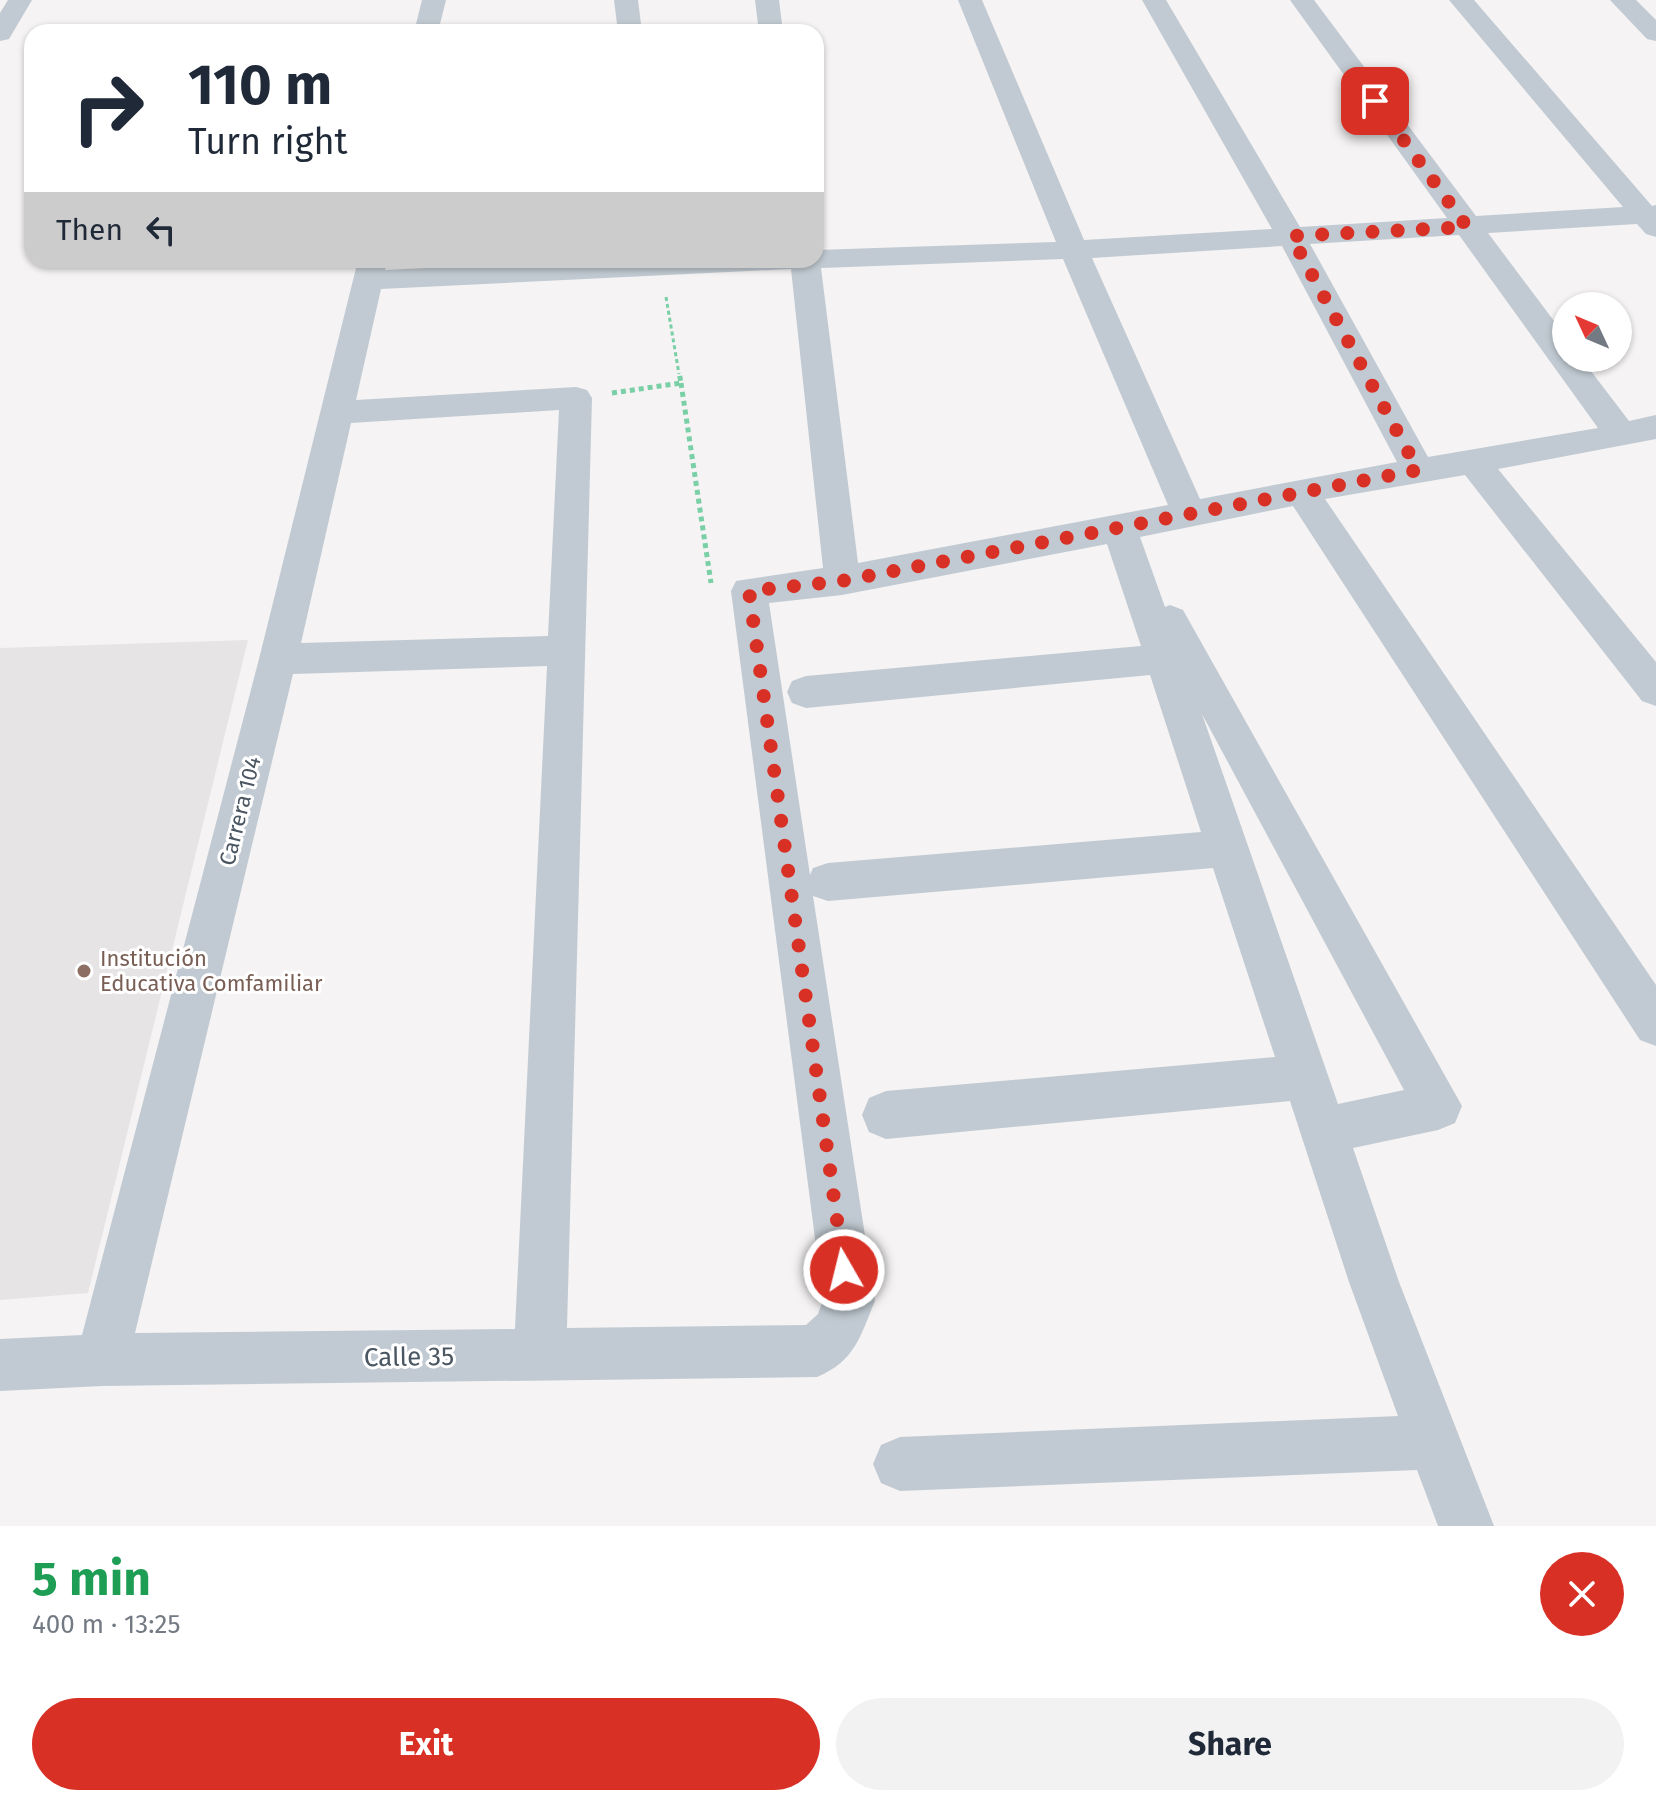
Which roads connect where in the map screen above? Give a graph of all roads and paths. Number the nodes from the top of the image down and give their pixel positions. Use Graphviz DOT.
graph roads {
  1 [pos="20,0"];
  2 [pos="434,0"];
  3 [pos="626,0"];
  4 [pos="767,0"];
  5 [pos="970,0"];
  6 [pos="1154,0"];
  7 [pos="1302,0"];
  8 [pos="1461,0"];
  9 [pos="1622,0"];
  10 [pos="428,24"];
  11 [pos="629,24"];
  12 [pos="770,24"];
  13 [pos="0,34"];
  14 [pos="1656,34"];
  15 [pos="1652,219"];
  16 [pos="1467,227"];
  17 [pos="1291,236"];
  18 [pos="1074,250"];
  19 [pos="824,259"];
  20 [pos="467,268"];
  21 [pos="661,268"];
  22 [pos="806,268"];
  23 [pos="371,270"];
  24 [pos="681,383"];
  25 [pos="576,398"];
  26 [pos="338,412"];
  27 [pos="1644,433"];
  28 [pos="1473,462"];
  29 [pos="1418,470"];
  30 [pos="1301,491"];
  31 [pos="1189,513"];
  32 [pos="1120,529"];
  33 [pos="842,581"];
  34 [pos="749,591"];
  35 [pos="567,650"];
  36 [pos="278,659"];
  37 [pos="1164,659"];
  38 [pos="1656,690"];
  39 [pos="806,692"];
  40 [pos="1227,848"];
  41 [pos="828,882"];
  42 [pos="1656,1024"];
  43 [pos="1305,1077"];
  44 [pos="886,1115"];
  45 [pos="1323,1131"];
  46 [pos="540,1356"];
  47 [pos="102,1360"];
  48 [pos="0,1365"];
  49 [pos="1432,1442"];
  50 [pos="900,1464"];
  51 [pos="1466,1526"];
  1 -- 13 [label="street"];
  2 -- 10 [label="street"];
  3 -- 11 [label="street"];
  4 -- 12 [label="street"];
  5 -- 18 [label="street"];
  6 -- 17 [label="street"];
  7 -- 16 [label="street"];
  8 -- 15 [label="street"];
  9 -- 14 [label="street"];
  15 -- 16 [label="street"];
  16 -- 17 [label="street"];
  16 -- 27 [label="street"];
  17 -- 18 [label="street"];
  17 -- 29 [label="street"];
  18 -- 19 [label="street"];
  18 -- 31 [label="street"];
  20 -- 23 [label="street"];
  21 -- 24 [label="path"];
  22 -- 33 [label="street"];
  23 -- 26 [label="street, Carrera 104"];
  24 -- 25 [label="path"];
  24 -- 34 [label="path"];
  25 -- 26 [label="street"];
  25 -- 35 [label="street"];
  26 -- 36 [label="street, Carrera 104"];
  27 -- 28 [label="street"];
  28 -- 29 [label="street"];
  28 -- 38 [label="street"];
  29 -- 30 [label="street"];
  30 -- 31 [label="street"];
  30 -- 42 [label="street"];
  31 -- 32 [label="street"];
  32 -- 33 [label="street"];
  32 -- 37 [label="street"];
  32 -- 45 [label="street"];
  33 -- 34 [label="street"];
  34 -- 46 [label="street, Calle 35"];
  35 -- 36 [label="street"];
  35 -- 46 [label="street"];
  36 -- 47 [label="street, Carrera 104"];
  37 -- 39 [label="street"];
  37 -- 40 [label="street"];
  40 -- 41 [label="street"];
  40 -- 43 [label="street"];
  43 -- 44 [label="street"];
  43 -- 45 [label="street"];
  45 -- 49 [label="street"];
  46 -- 47 [label="street, Calle 35"];
  47 -- 48 [label="street, Calle 35"];
  49 -- 50 [label="street"];
  49 -- 51 [label="street"];
}
